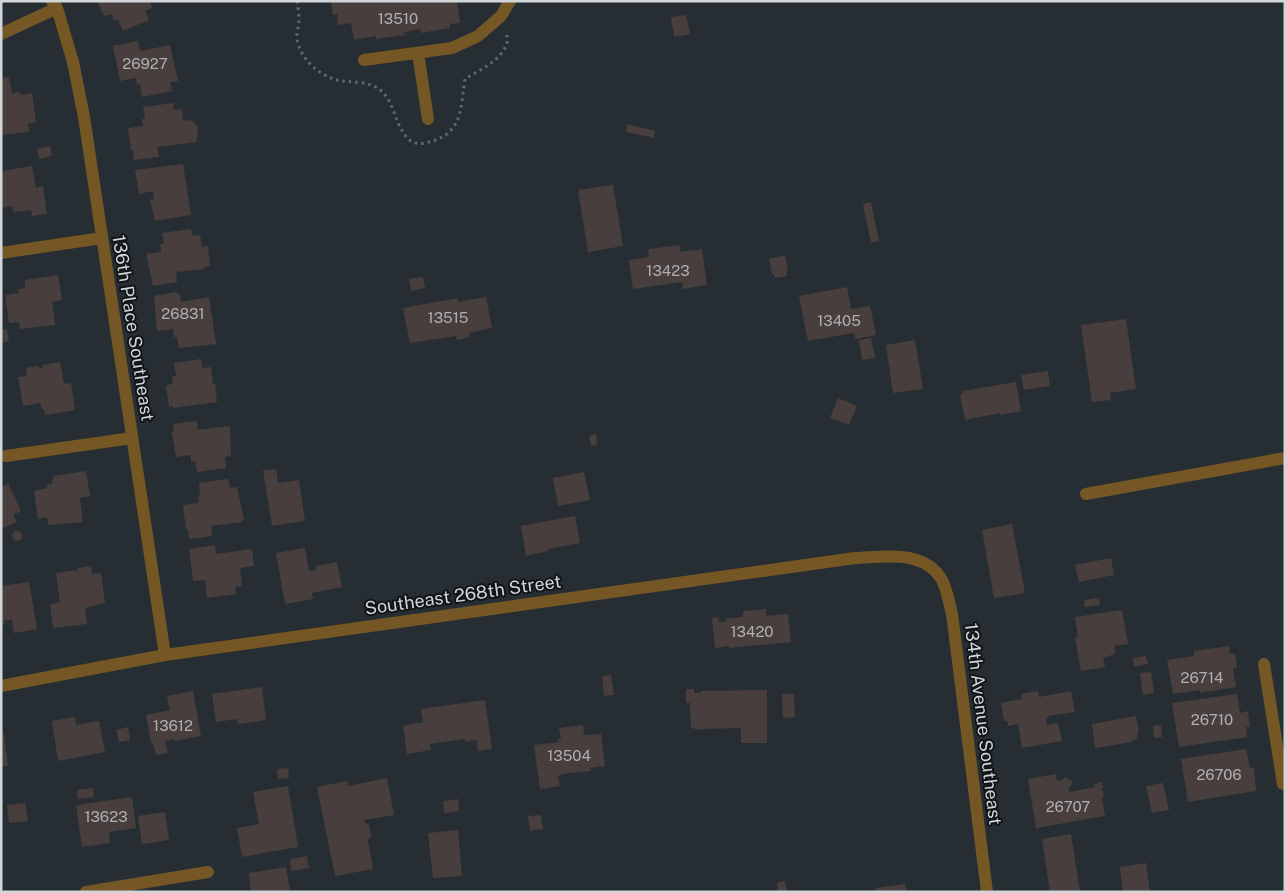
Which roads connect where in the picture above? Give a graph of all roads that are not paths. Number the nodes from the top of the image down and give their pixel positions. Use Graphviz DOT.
graph roads {
  1 [pos="510,1"];
  2 [pos="54,5"];
  3 [pos="1,34"];
  4 [pos="418,53"];
  5 [pos="364,60"];
  6 [pos="428,119"];
  7 [pos="102,238"];
  8 [pos="1,253"];
  9 [pos="132,438"];
  10 [pos="6,456"];
  11 [pos="1285,458"];
  12 [pos="1086,494"];
  13 [pos="930,565"];
  14 [pos="165,655"];
  15 [pos="1264,664"];
  16 [pos="1,686"];
  17 [pos="1279,725"];
  18 [pos="1283,784"];
  19 [pos="208,872"];
  20 [pos="86,892"];
  21 [pos="987,892"];
  1 -- 4 [label="street"];
  2 -- 3 [label="street"];
  2 -- 7 [label="street, 136th Place Southeast"];
  4 -- 5 [label="street"];
  4 -- 6 [label="street"];
  7 -- 8 [label="street"];
  7 -- 9 [label="street, 136th Place Southeast"];
  9 -- 10 [label="street"];
  9 -- 14 [label="street, 136th Place Southeast"];
  11 -- 12 [label="street"];
  13 -- 14 [label="street, Southeast 268th Street"];
  13 -- 21 [label="street, 134th Avenue Southeast"];
  14 -- 16 [label="street, Southeast 268th Street"];
  15 -- 17 [label="street"];
  17 -- 18 [label="street"];
  19 -- 20 [label="street"];
}
